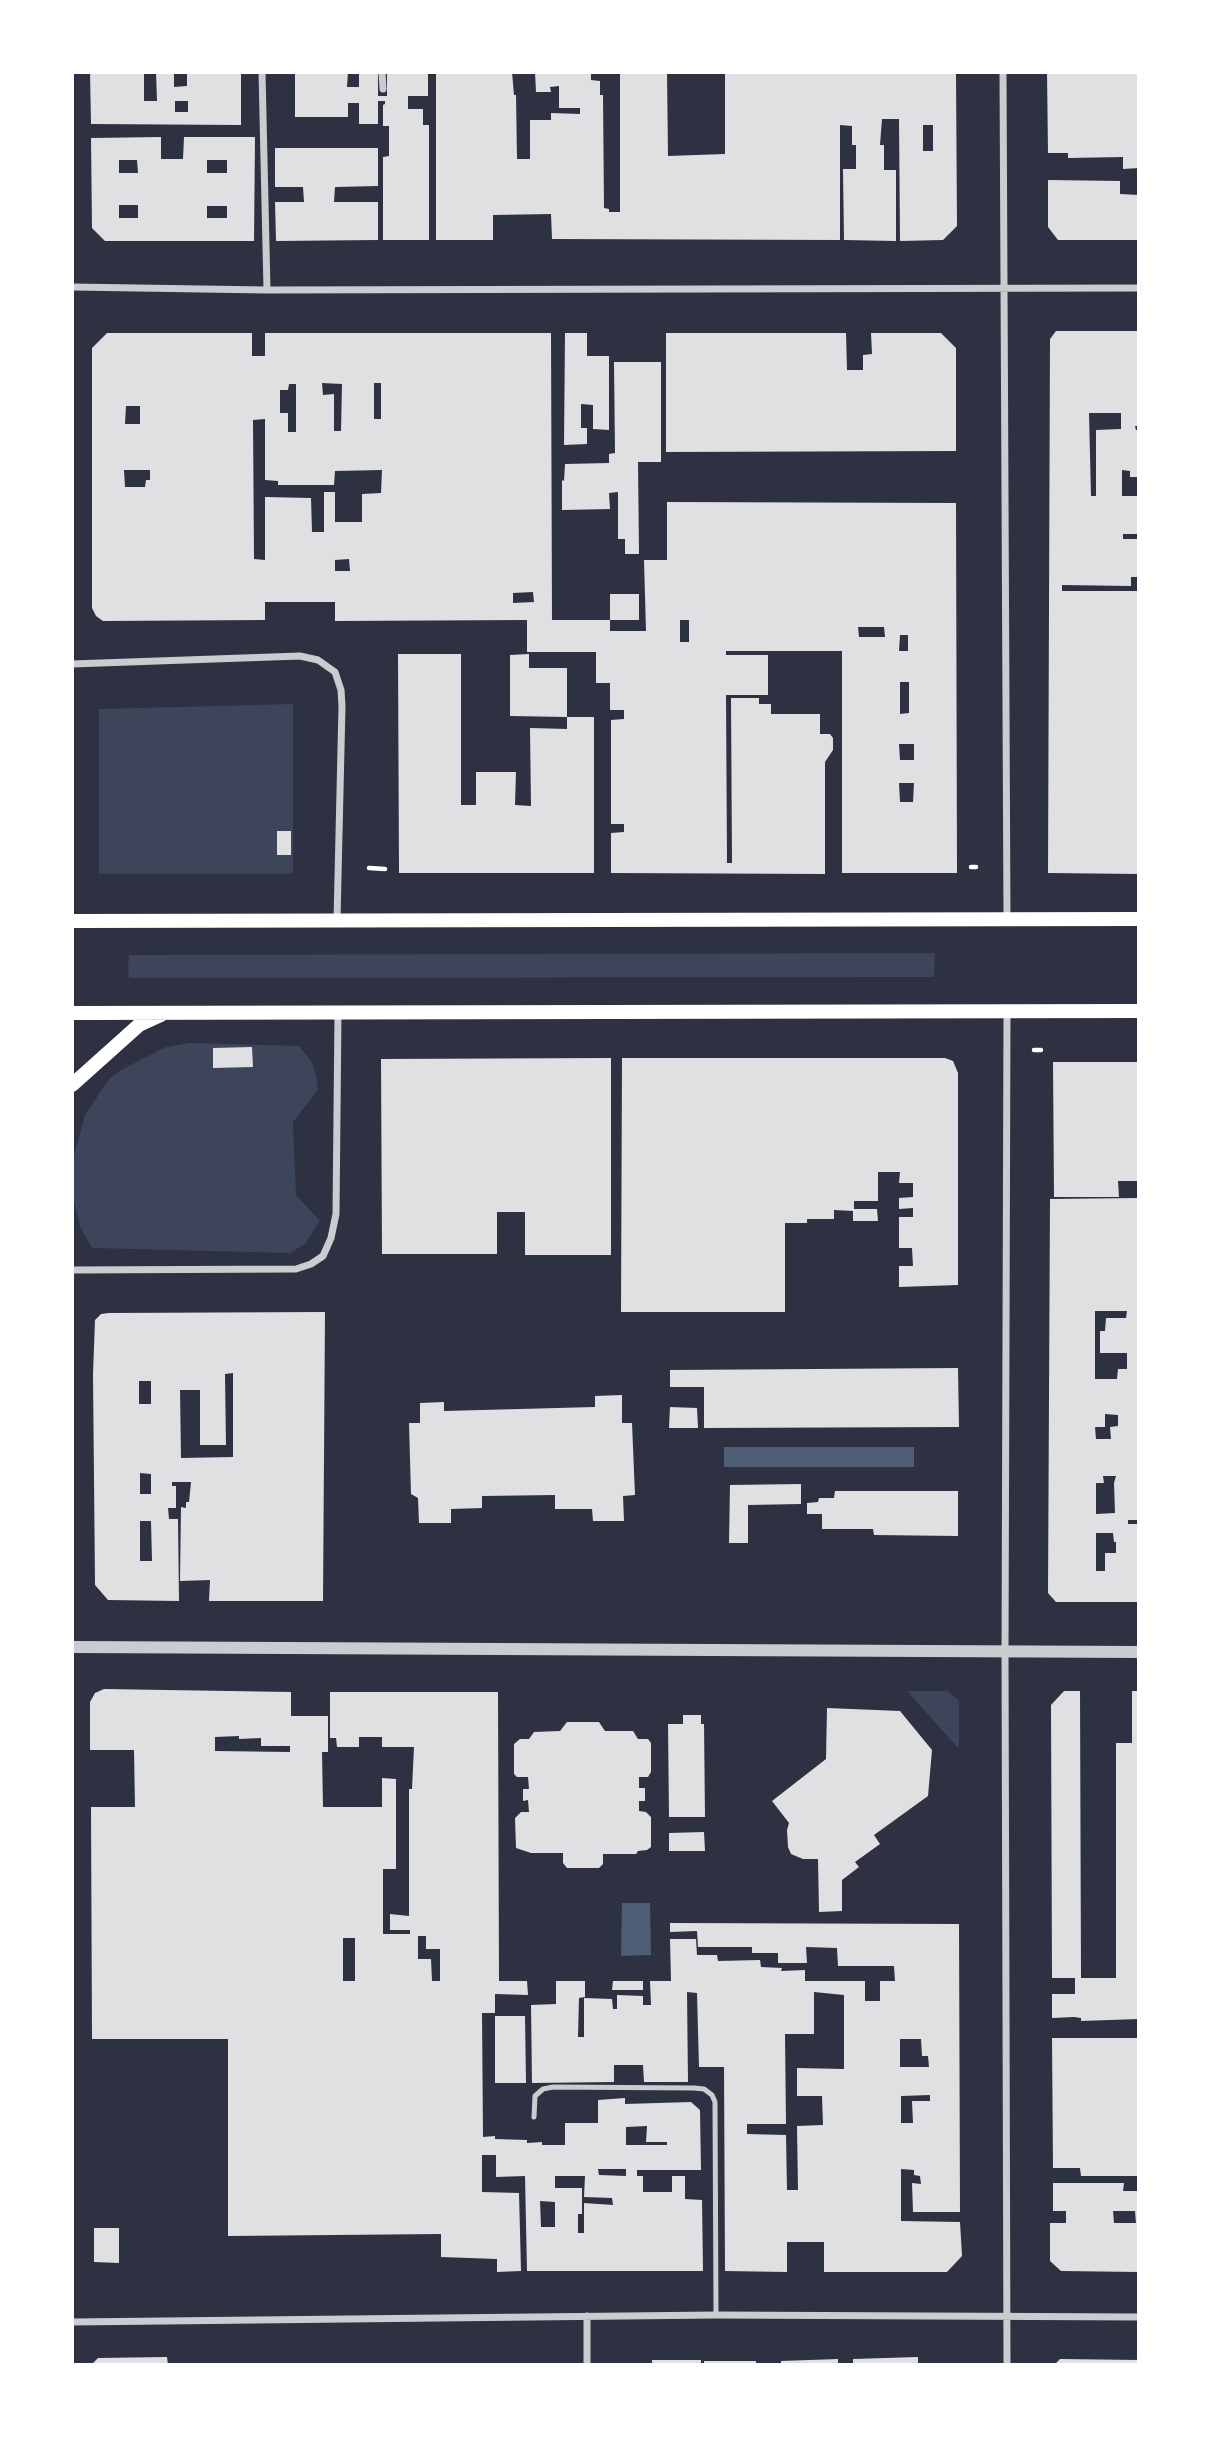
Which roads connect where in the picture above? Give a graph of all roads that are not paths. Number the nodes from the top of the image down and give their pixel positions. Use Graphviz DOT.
graph roads {
  1 [pos="262,72"];
  2 [pos="382,72"];
  3 [pos="1003,72"];
  4 [pos="383,89"];
  5 [pos="72,287"];
  6 [pos="1004,288"];
  7 [pos="1139,288"];
  8 [pos="267,290"];
  9 [pos="72,664"];
  10 [pos="1007,919"];
  11 [pos="1139,919"];
  12 [pos="72,920"];
  13 [pos="337,920"];
  14 [pos="338,1012"];
  15 [pos="1007,1012"];
  16 [pos="1139,1012"];
  17 [pos="72,1013"];
  18 [pos="166,1013"];
  19 [pos="72,1085"];
  20 [pos="72,1269"];
  21 [pos="72,1647"];
  22 [pos="1005,1652"];
  23 [pos="1139,1652"];
  24 [pos="534,2117"];
  25 [pos="716,2315"];
  26 [pos="587,2316"];
  27 [pos="1007,2317"];
  28 [pos="1139,2317"];
  29 [pos="72,2322"];
  30 [pos="587,2365"];
  31 [pos="1007,2365"];
  1 -- 8 [label="street"];
  2 -- 4 [label="street"];
  3 -- 6 [label="street"];
  5 -- 8 [label="street"];
  6 -- 7 [label="street"];
  6 -- 8 [label="street"];
  6 -- 10 [label="street"];
  9 -- 13 [label="street"];
  10 -- 11 [label="main road"];
  10 -- 13 [label="main road"];
  12 -- 13 [label="main road"];
  14 -- 15 [label="main road"];
  14 -- 18 [label="main road"];
  14 -- 20 [label="street"];
  15 -- 16 [label="main road"];
  15 -- 22 [label="street"];
  17 -- 18 [label="main road"];
  18 -- 19 [label="main road"];
  21 -- 22 [label="street"];
  22 -- 23 [label="street"];
  22 -- 27 [label="street"];
  24 -- 25 [label="lane"];
  25 -- 26 [label="street"];
  25 -- 27 [label="street"];
  26 -- 29 [label="street"];
  26 -- 30 [label="street"];
  27 -- 28 [label="street"];
  27 -- 31 [label="street"];
}
